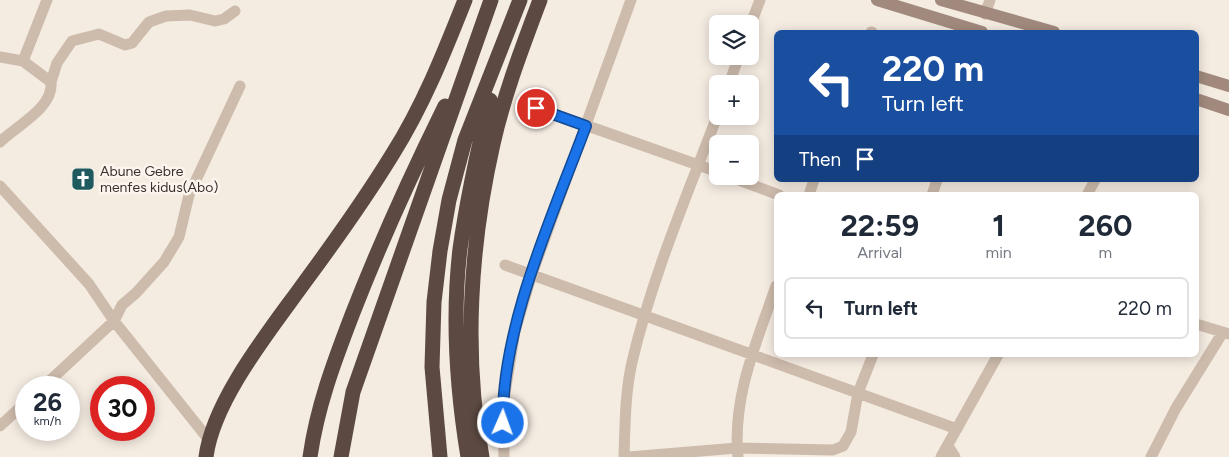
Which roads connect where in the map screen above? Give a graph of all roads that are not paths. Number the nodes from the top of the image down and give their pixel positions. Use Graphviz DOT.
graph roads {
  1 [pos="46,0"];
  2 [pos="465,0"];
  3 [pos="491,0"];
  4 [pos="520,0"];
  5 [pos="540,0"];
  6 [pos="631,0"];
  7 [pos="760,0"];
  8 [pos="877,0"];
  9 [pos="941,0"];
  10 [pos="990,0"];
  11 [pos="235,12"];
  12 [pos="985,14"];
  13 [pos="754,15"];
  14 [pos="975,30"];
  15 [pos="1046,30"];
  16 [pos="474,46"];
  17 [pos="500,52"];
  18 [pos="0,57"];
  19 [pos="23,61"];
  20 [pos="1199,77"];
  21 [pos="51,82"];
  22 [pos="240,86"];
  23 [pos="1229,86"];
  24 [pos="1199,100"];
  25 [pos="536,108"];
  26 [pos="1229,110"];
  27 [pos="714,125"];
  28 [pos="586,126"];
  29 [pos="0,142"];
  30 [pos="698,165"];
  31 [pos="709,169"];
  32 [pos="753,185"];
  33 [pos="0,187"];
  34 [pos="774,193"];
  35 [pos="505,265"];
  36 [pos="532,274"];
  37 [pos="774,292"];
  38 [pos="646,316"];
  39 [pos="114,321"];
  40 [pos="1199,325"];
  41 [pos="1226,333"];
  42 [pos="752,355"];
  43 [pos="872,357"];
  44 [pos="997,357"];
  45 [pos="55,376"];
  46 [pos="858,393"];
  47 [pos="15,412"];
  48 [pos="0,426"];
  49 [pos="957,429"];
  50 [pos="209,440"];
  51 [pos="948,446"];
  52 [pos="738,453"];
  53 [pos="206,457"];
  54 [pos="310,457"];
  55 [pos="341,457"];
  56 [pos="440,457"];
  57 [pos="468,457"];
  58 [pos="482,457"];
  59 [pos="504,457"];
  60 [pos="624,457"];
  61 [pos="630,457"];
  62 [pos="941,457"];
  63 [pos="955,457"];
  64 [pos="1151,457"];
  1 -- 19 [label="street"];
  2 -- 50 [label="highway"];
  3 -- 16 [label="highway"];
  4 -- 17 [label="highway"];
  5 -- 58 [label="highway"];
  6 -- 28 [label="street"];
  7 -- 13 [label="street"];
  8 -- 14 [label="main road"];
  9 -- 12 [label="main road"];
  10 -- 12 [label="street"];
  11 -- 21 [label="street"];
  12 -- 15 [label="main road"];
  16 -- 54 [label="highway"];
  16 -- 55 [label="highway"];
  17 -- 56 [label="highway"];
  17 -- 57 [label="highway"];
  18 -- 19 [label="street"];
  19 -- 21 [label="street"];
  20 -- 23 [label="main road"];
  21 -- 29 [label="street"];
  22 -- 39 [label="street"];
  24 -- 26 [label="main road"];
  25 -- 28 [label="street"];
  27 -- 30 [label="street"];
  28 -- 30 [label="street"];
  28 -- 36 [label="street"];
  30 -- 31 [label="street"];
  30 -- 38 [label="street"];
  32 -- 34 [label="street"];
  33 -- 39 [label="street"];
  35 -- 36 [label="street"];
  36 -- 38 [label="street"];
  36 -- 59 [label="street"];
  37 -- 42 [label="street"];
  38 -- 42 [label="street"];
  38 -- 60 [label="street"];
  39 -- 45 [label="street"];
  39 -- 50 [label="street"];
  40 -- 41 [label="street"];
  41 -- 64 [label="street"];
  42 -- 46 [label="street"];
  42 -- 52 [label="street"];
  43 -- 46 [label="street"];
  44 -- 49 [label="street"];
  46 -- 49 [label="street"];
  46 -- 52 [label="street"];
  47 -- 48 [label="street"];
  49 -- 51 [label="street"];
  50 -- 53 [label="highway"];
  51 -- 62 [label="street"];
  51 -- 63 [label="street"];
  52 -- 61 [label="street"];
}
